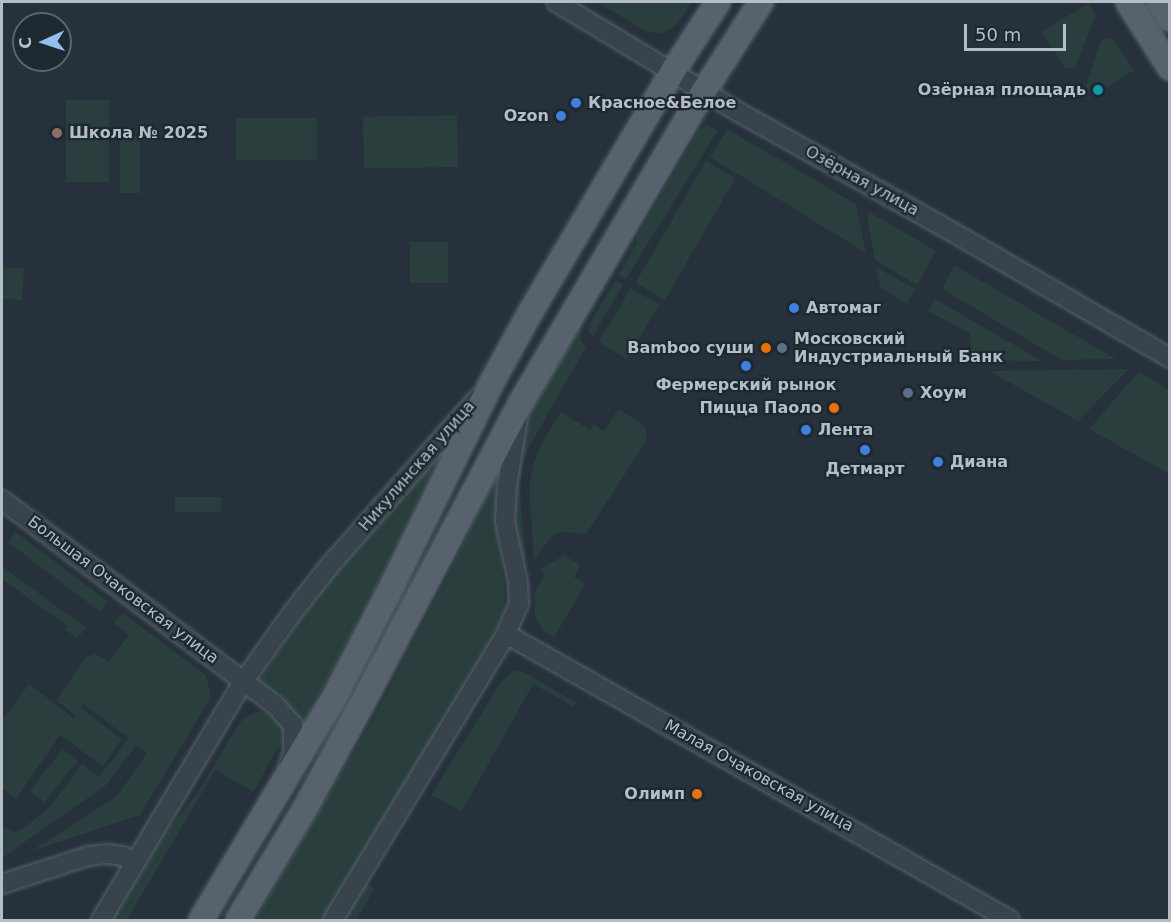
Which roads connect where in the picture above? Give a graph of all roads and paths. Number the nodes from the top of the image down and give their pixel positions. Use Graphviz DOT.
graph roads {
  1 [pos="556,2"];
  2 [pos="761,2"];
  3 [pos="1128,2"];
  4 [pos="1159,2"];
  5 [pos="716,4"];
  6 [pos="1170,19"];
  7 [pos="744,27"];
  8 [pos="1170,68"];
  9 [pos="673,71"];
  10 [pos="704,91"];
  11 [pos="1170,358"];
  12 [pos="492,382"];
  13 [pos="520,404"];
  14 [pos="2,500"];
  15 [pos="506,634"];
  16 [pos="243,682"];
  17 [pos="280,788"];
  18 [pos="135,863"];
  19 [pos="2,884"];
  20 [pos="101,921"];
  21 [pos="201,921"];
  22 [pos="238,921"];
  23 [pos="333,921"];
  24 [pos="1010,921"];
  1 -- 9 [label="street, Озёрная улица"];
  2 -- 7 [label="main road"];
  3 -- 8 [label="main road"];
  4 -- 6 [label="main road"];
  5 -- 7 [label="main road"];
  5 -- 9 [label="main road, Никулинская улица"];
  7 -- 10 [label="main road"];
  9 -- 10 [label="street, Озёрная улица"];
  9 -- 12 [label="main road, Никулинская улица"];
  10 -- 11 [label="street, Озёрная улица"];
  10 -- 13 [label="main road"];
  12 -- 16 [label="street, Никулинская улица"];
  12 -- 17 [label="main road"];
  13 -- 15 [label="street"];
  13 -- 22 [label="main road"];
  14 -- 16 [label="street, Большая Очаковская улица"];
  15 -- 23 [label="street"];
  15 -- 24 [label="street, Малая Очаковская улица"];
  16 -- 17 [label="street, Большая Очаковская улица"];
  16 -- 18 [label="street, Никулинская улица"];
  17 -- 21 [label="main road"];
  18 -- 19 [label="street"];
  18 -- 20 [label="street, Никулинская улица"];
}
